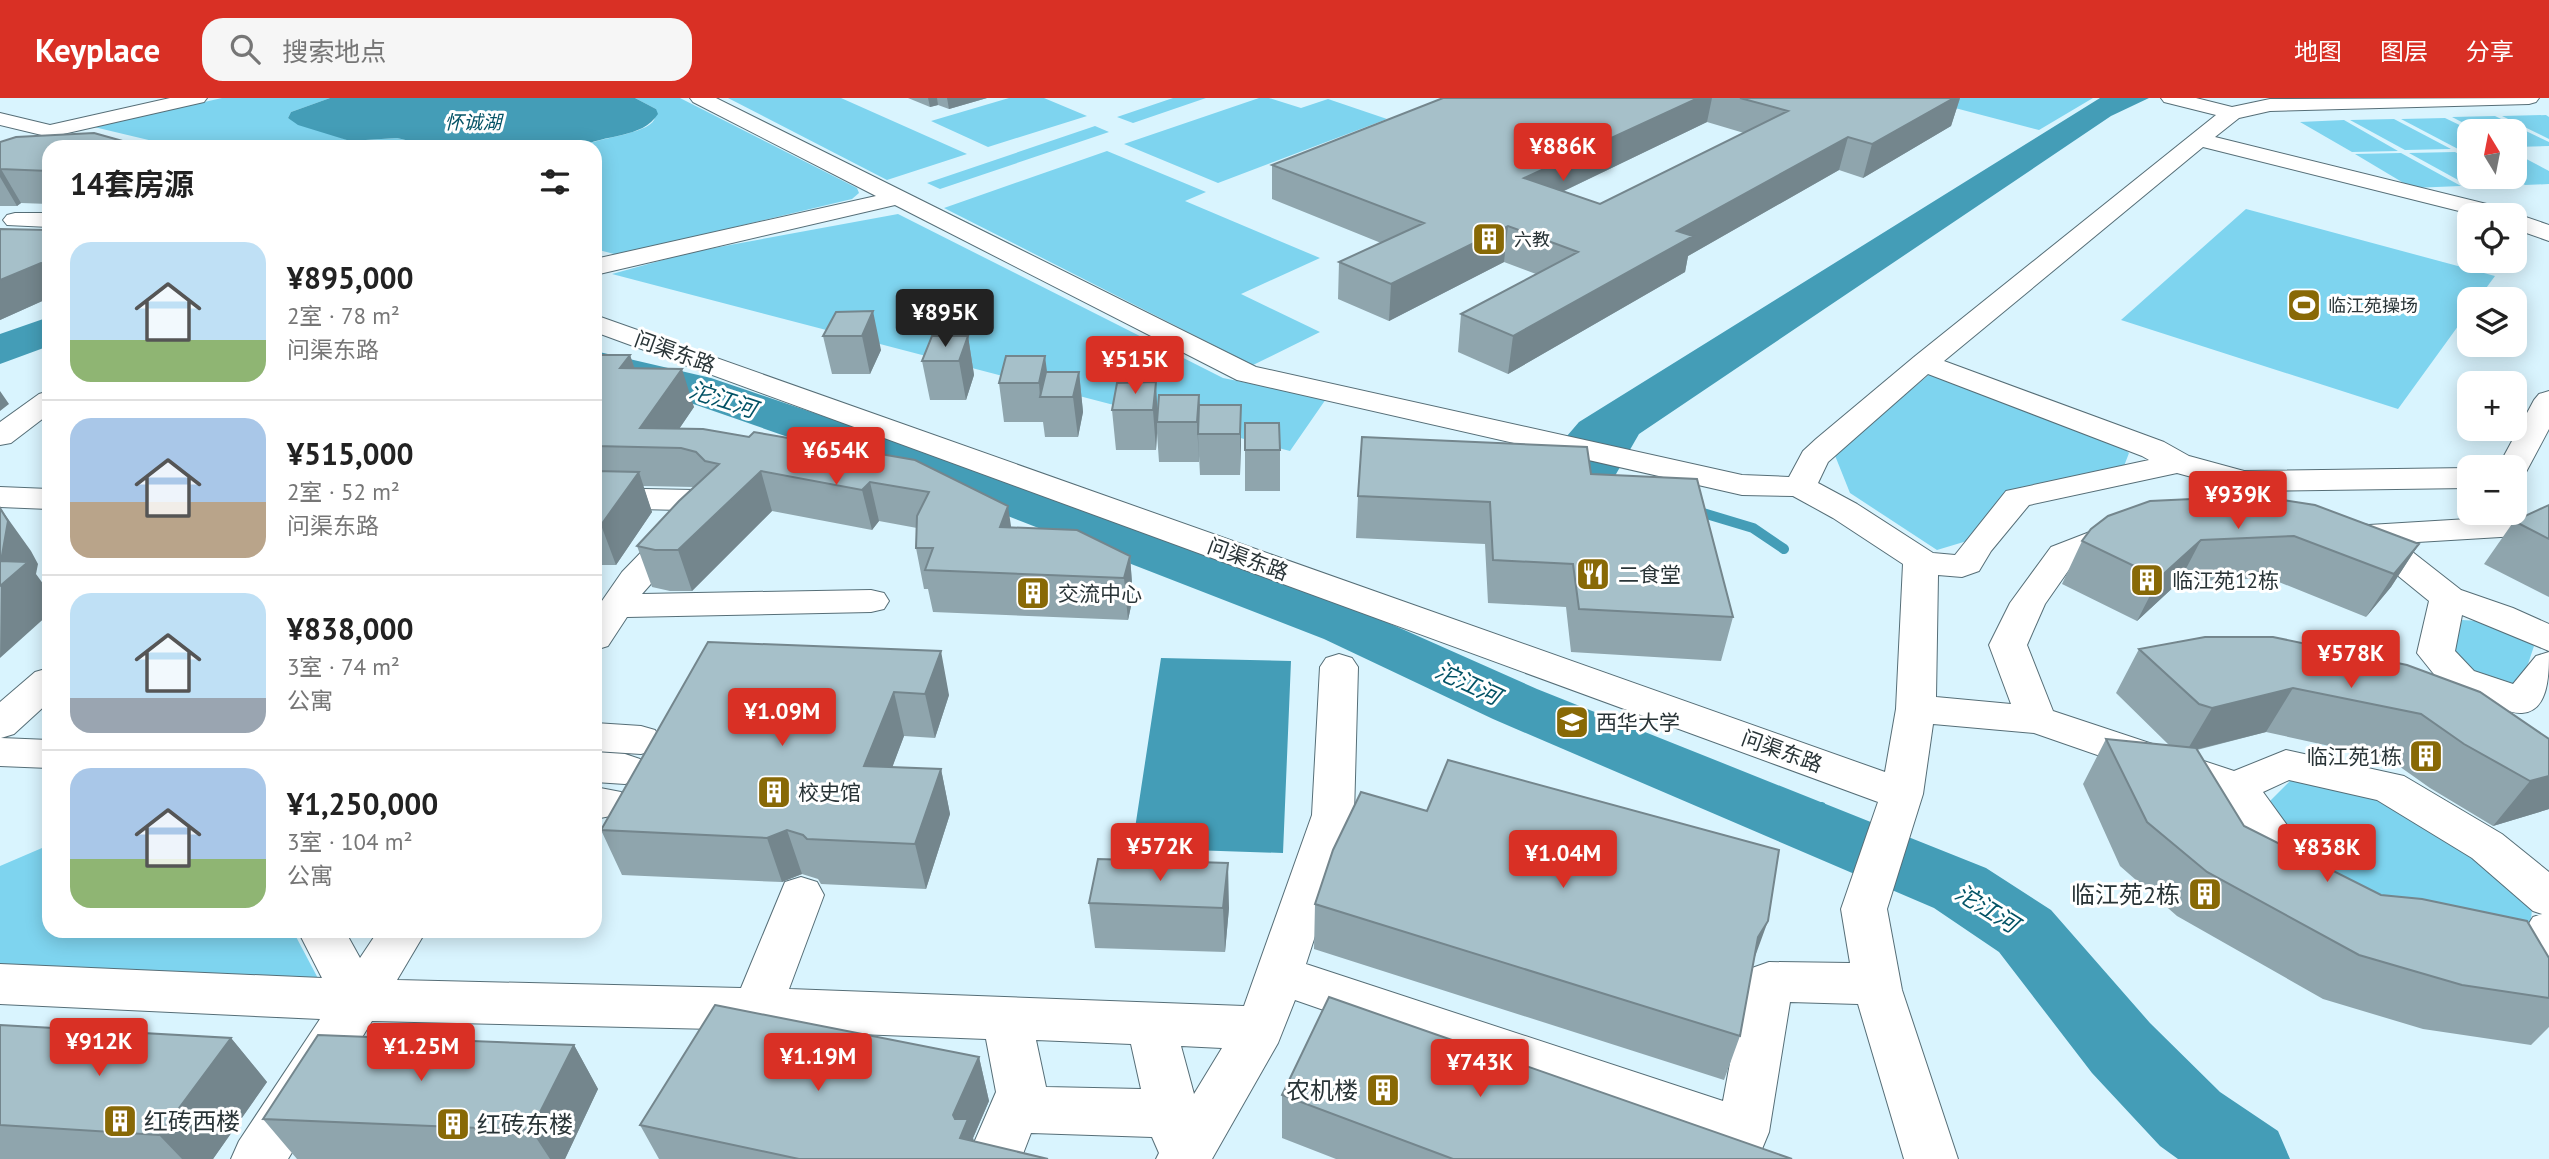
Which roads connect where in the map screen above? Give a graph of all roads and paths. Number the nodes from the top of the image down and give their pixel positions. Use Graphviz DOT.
graph roads {
  1 [pos="115,98"];
  2 [pos="197,98"];
  3 [pos="700,98"];
  4 [pos="2171,98"];
  5 [pos="2529,98"];
  6 [pos="2232,113"];
  7 [pos="0,119"];
  8 [pos="50,131"];
  9 [pos="0,139"];
  10 [pos="93,140"];
  11 [pos="2201,140"];
  12 [pos="897,198"];
  13 [pos="2457,204"];
  14 [pos="42,219"];
  15 [pos="15,220"];
  16 [pos="2527,225"];
  17 [pos="2549,234"];
  18 [pos="602,265"];
  19 [pos="602,326"];
  20 [pos="1924,363"];
  21 [pos="2549,400"];
  22 [pos="42,405"];
  23 [pos="0,436"];
  24 [pos="2520,455"];
  25 [pos="2178,463"];
  26 [pos="2457,478"];
  27 [pos="1800,487"];
  28 [pos="0,497"];
  29 [pos="602,498"];
  30 [pos="42,499"];
  31 [pos="2549,524"];
  32 [pos="2161,528"];
  33 [pos="2308,528"];
  34 [pos="2370,535"];
  35 [pos="1921,560"];
  36 [pos="615,593"];
  37 [pos="2448,598"];
  38 [pos="872,601"];
  39 [pos="602,622"];
  40 [pos="2549,639"];
  41 [pos="2549,666"];
  42 [pos="1339,667"];
  43 [pos="2460,680"];
  44 [pos="42,687"];
  45 [pos="1916,709"];
  46 [pos="2037,720"];
  47 [pos="0,724"];
  48 [pos="0,752"];
  49 [pos="602,753"];
  50 [pos="42,754"];
  51 [pos="2549,772"];
  52 [pos="612,776"];
  53 [pos="2236,787"];
  54 [pos="1896,813"];
  55 [pos="2338,894"];
  56 [pos="801,895"];
  57 [pos="2549,898"];
  58 [pos="2549,930"];
  59 [pos="2445,937"];
  60 [pos="325,938"];
  61 [pos="398,938"];
  62 [pos="1278,974"];
  63 [pos="0,984"];
  64 [pos="1877,984"];
  65 [pos="358,1000"];
  66 [pos="757,1009"];
  67 [pos="1006,1019"];
  68 [pos="1151,1025"];
  69 [pos="1261,1028"];
  70 [pos="1015,1109"];
  71 [pos="1180,1143"];
  72 [pos="258,1159"];
  73 [pos="994,1159"];
  74 [pos="1931,1159"];
  1 -- 8 [label="street"];
  2 -- 8 [label="street"];
  3 -- 12 [label="street"];
  4 -- 6 [label="street"];
  5 -- 6 [label="street"];
  6 -- 11 [label="street"];
  7 -- 8 [label="street"];
  8 -- 9 [label="street"];
  8 -- 10 [label="street"];
  11 -- 13 [label="street"];
  11 -- 20 [label="street"];
  12 -- 18 [label="street"];
  12 -- 27 [label="street"];
  14 -- 15 [label="street"];
  16 -- 17 [label="street"];
  19 -- 54 [label="street, 问渠东路"];
  20 -- 25 [label="street"];
  20 -- 27 [label="street"];
  21 -- 24 [label="street"];
  22 -- 23 [label="street"];
  25 -- 26 [label="street"];
  25 -- 35 [label="street"];
  27 -- 35 [label="street"];
  28 -- 30 [label="street"];
  29 -- 36 [label="street"];
  31 -- 34 [label="street"];
  32 -- 46 [label="street"];
  33 -- 34 [label="street"];
  34 -- 37 [label="street"];
  35 -- 45 [label="street"];
  36 -- 38 [label="street"];
  36 -- 39 [label="street"];
  37 -- 40 [label="street"];
  37 -- 43 [label="street"];
  41 -- 43 [label="street"];
  42 -- 62 [label="street"];
  43 -- 51 [label="street"];
  44 -- 47 [label="street"];
  45 -- 46 [label="street"];
  45 -- 54 [label="street"];
  46 -- 53 [label="street"];
  48 -- 50 [label="street"];
  49 -- 52 [label="street"];
  53 -- 55 [label="street"];
  53 -- 57 [label="street"];
  54 -- 64 [label="street"];
  56 -- 66 [label="street"];
  58 -- 59 [label="street"];
  60 -- 65 [label="street"];
  61 -- 65 [label="street"];
  62 -- 64 [label="street"];
  62 -- 69 [label="street"];
  63 -- 65 [label="street"];
  64 -- 74 [label="street"];
  65 -- 66 [label="street"];
  65 -- 72 [label="street"];
  66 -- 67 [label="street"];
  67 -- 68 [label="street"];
  67 -- 70 [label="street"];
  68 -- 69 [label="street"];
  68 -- 71 [label="street"];
  69 -- 71 [label="street"];
  70 -- 71 [label="street"];
  70 -- 73 [label="street"];
}
